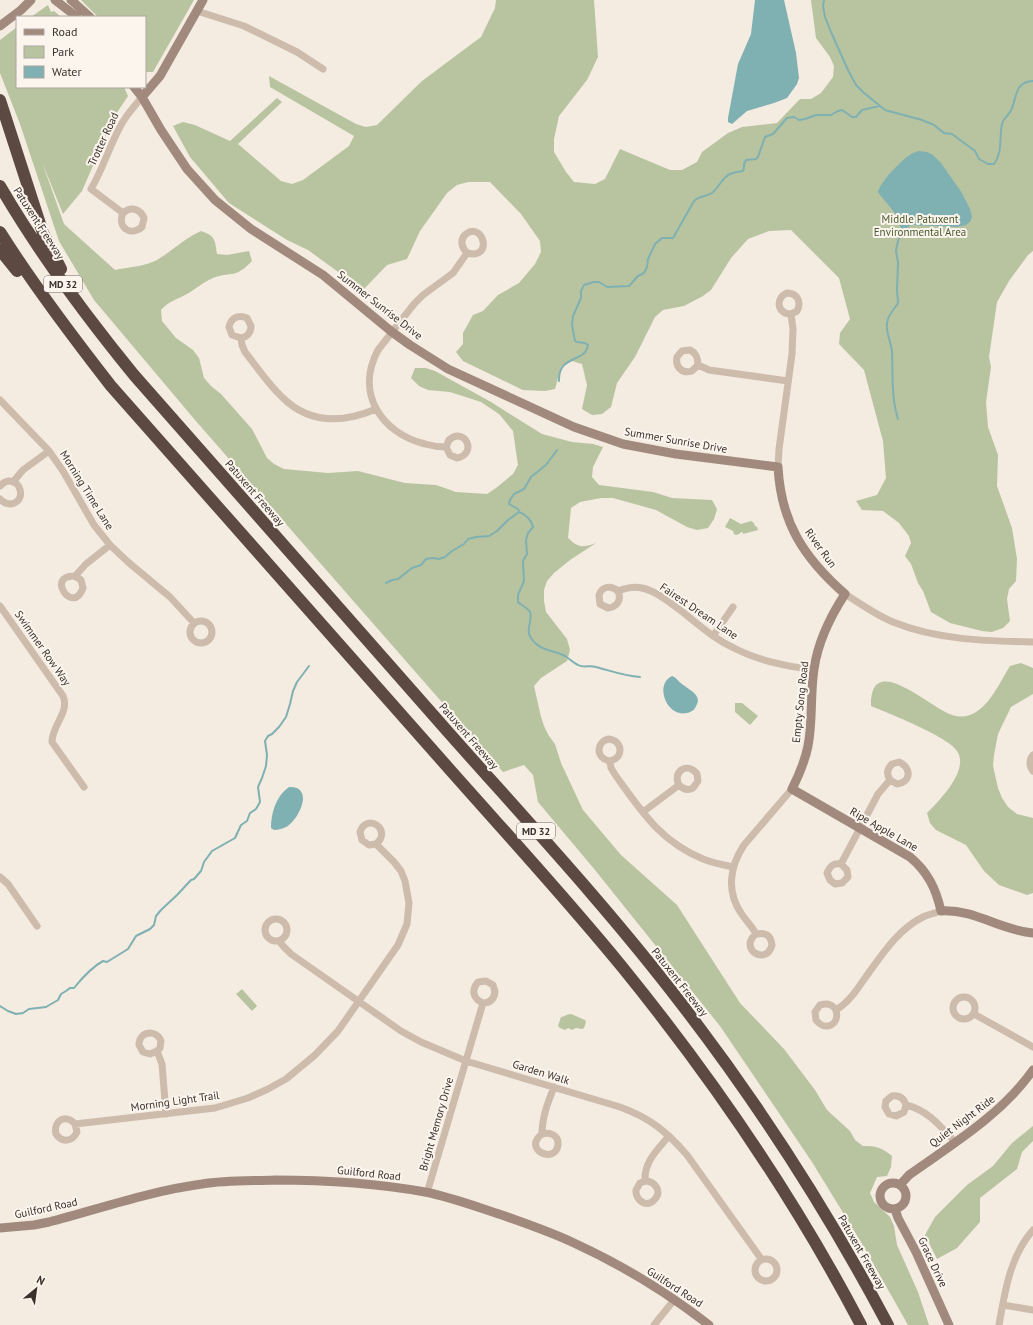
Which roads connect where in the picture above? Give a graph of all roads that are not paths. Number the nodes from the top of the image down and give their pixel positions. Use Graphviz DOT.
graph roads {
  1 [pos="31,0"];
  2 [pos="55,0"];
  3 [pos="71,0"];
  4 [pos="203,0"];
  5 [pos="197,11"];
  6 [pos="76,16"];
  7 [pos="89,16"];
  8 [pos="0,26"];
  9 [pos="323,69"];
  10 [pos="135,88"];
  11 [pos="139,88"];
  12 [pos="142,97"];
  13 [pos="0,100"];
  14 [pos="0,186"];
  15 [pos="123,213"];
  16 [pos="0,232"];
  17 [pos="0,250"];
  18 [pos="467,253"];
  19 [pos="791,314"];
  20 [pos="392,332"];
  21 [pos="69,333"];
  22 [pos="241,338"];
  23 [pos="698,365"];
  24 [pos="134,375"];
  25 [pos="788,381"];
  26 [pos="0,400"];
  27 [pos="376,409"];
  28 [pos="446,447"];
  29 [pos="49,451"];
  30 [pos="778,467"];
  31 [pos="13,482"];
  32 [pos="0,486"];
  33 [pos="0,499"];
  34 [pos="110,545"];
  35 [pos="75,576"];
  36 [pos="618,592"];
  37 [pos="845,594"];
  38 [pos="0,606"];
  39 [pos="733,607"];
  40 [pos="194,622"];
  41 [pos="712,636"];
  42 [pos="1033,642"];
  43 [pos="814,670"];
  44 [pos="1033,755"];
  45 [pos="610,761"];
  46 [pos="1033,771"];
  47 [pos="890,780"];
  48 [pos="679,785"];
  49 [pos="84,787"];
  50 [pos="792,789"];
  51 [pos="643,812"];
  52 [pos="860,829"];
  53 [pos="376,844"];
  54 [pos="841,864"];
  55 [pos="733,867"];
  56 [pos="0,877"];
  57 [pos="941,911"];
  58 [pos="37,926"];
  59 [pos="1033,933"];
  60 [pos="756,934"];
  61 [pos="279,941"];
  62 [pos="359,1002"];
  63 [pos="483,1003"];
  64 [pos="836,1010"];
  65 [pos="974,1014"];
  66 [pos="1033,1047"];
  67 [pos="157,1051"];
  68 [pos="466,1061"];
  69 [pos="1033,1070"];
  70 [pos="554,1087"];
  71 [pos="906,1105"];
  72 [pos="166,1114"];
  73 [pos="75,1124"];
  74 [pos="542,1134"];
  75 [pos="669,1136"];
  76 [pos="955,1142"];
  77 [pos="645,1181"];
  78 [pos="900,1186"];
  79 [pos="427,1193"];
  80 [pos="896,1209"];
  81 [pos="0,1228"];
  82 [pos="1033,1230"];
  83 [pos="762,1260"];
  84 [pos="674,1300"];
  85 [pos="1003,1305"];
  86 [pos="1033,1310"];
  87 [pos="654,1325"];
  88 [pos="709,1325"];
  89 [pos="861,1325"];
  90 [pos="888,1325"];
  91 [pos="949,1325"];
  92 [pos="999,1325"];
  1 -- 8 [label="street"];
  2 -- 6 [label="street"];
  3 -- 7 [label="street"];
  4 -- 5 [label="street, Trotter Road"];
  5 -- 9 [label="street"];
  5 -- 12 [label="street, Trotter Road"];
  10 -- 12 [label="street, Summer Sunrise Drive"];
  11 -- 12 [label="street, Summer Sunrise Drive"];
  12 -- 15 [label="street, Trotter Road"];
  12 -- 20 [label="street, Summer Sunrise Drive"];
  13 -- 24 [label="highway"];
  14 -- 24 [label="highway, Patuxent Freeway / MD 32"];
  16 -- 21 [label="highway, MD 32"];
  17 -- 21 [label="highway"];
  18 -- 20 [label="street"];
  19 -- 25 [label="street, River Run"];
  20 -- 27 [label="street"];
  20 -- 30 [label="street, Summer Sunrise Drive"];
  21 -- 89 [label="highway, MD 32"];
  22 -- 27 [label="street"];
  23 -- 25 [label="street"];
  24 -- 90 [label="highway, Patuxent Freeway / MD 32"];
  25 -- 30 [label="street, River Run"];
  26 -- 29 [label="street, Morning Time Lane"];
  27 -- 28 [label="street"];
  29 -- 31 [label="street"];
  29 -- 34 [label="street, Morning Time Lane"];
  30 -- 37 [label="street, River Run"];
  31 -- 32 [label="street"];
  31 -- 33 [label="street"];
  34 -- 35 [label="street"];
  34 -- 40 [label="street, Morning Time Lane"];
  36 -- 41 [label="street, Fairest Dream Lane"];
  37 -- 42 [label="street, River Run"];
  37 -- 43 [label="street, Empty Song Road"];
  38 -- 49 [label="street, Swimmer Row Way"];
  39 -- 41 [label="street"];
  41 -- 43 [label="street, Fairest Dream Lane"];
  43 -- 50 [label="street, Empty Song Road"];
  44 -- 46 [label="street"];
  45 -- 51 [label="street"];
  47 -- 52 [label="street"];
  48 -- 51 [label="street"];
  50 -- 52 [label="street, Ripe Apple Lane"];
  50 -- 55 [label="street, Empty Song Road"];
  51 -- 55 [label="street"];
  52 -- 54 [label="street"];
  52 -- 57 [label="street, Ripe Apple Lane"];
  53 -- 62 [label="street, Morning Light Trail"];
  55 -- 60 [label="street, Empty Song Road"];
  56 -- 58 [label="street"];
  57 -- 59 [label="street"];
  57 -- 64 [label="street"];
  61 -- 62 [label="street, Garden Walk"];
  62 -- 68 [label="street, Garden Walk"];
  62 -- 72 [label="street, Morning Light Trail"];
  63 -- 68 [label="street, Bright Memory Drive"];
  65 -- 66 [label="street"];
  67 -- 72 [label="street"];
  68 -- 70 [label="street, Garden Walk"];
  68 -- 79 [label="street, Bright Memory Drive"];
  69 -- 76 [label="street, Quiet Night Ride"];
  70 -- 74 [label="street"];
  70 -- 75 [label="street, Garden Walk"];
  71 -- 76 [label="street"];
  72 -- 73 [label="street, Morning Light Trail"];
  75 -- 77 [label="street"];
  75 -- 83 [label="street, Garden Walk"];
  76 -- 78 [label="street, Quiet Night Ride"];
  78 -- 80 [label="street"];
  78 -- 80 [label="street"];
  79 -- 81 [label="street, Guilford Road"];
  79 -- 84 [label="street, Guilford Road"];
  80 -- 91 [label="street, Grace Drive"];
  82 -- 85 [label="street"];
  84 -- 87 [label="street"];
  84 -- 88 [label="street, Guilford Road"];
  85 -- 86 [label="street"];
  85 -- 92 [label="street"];
}
